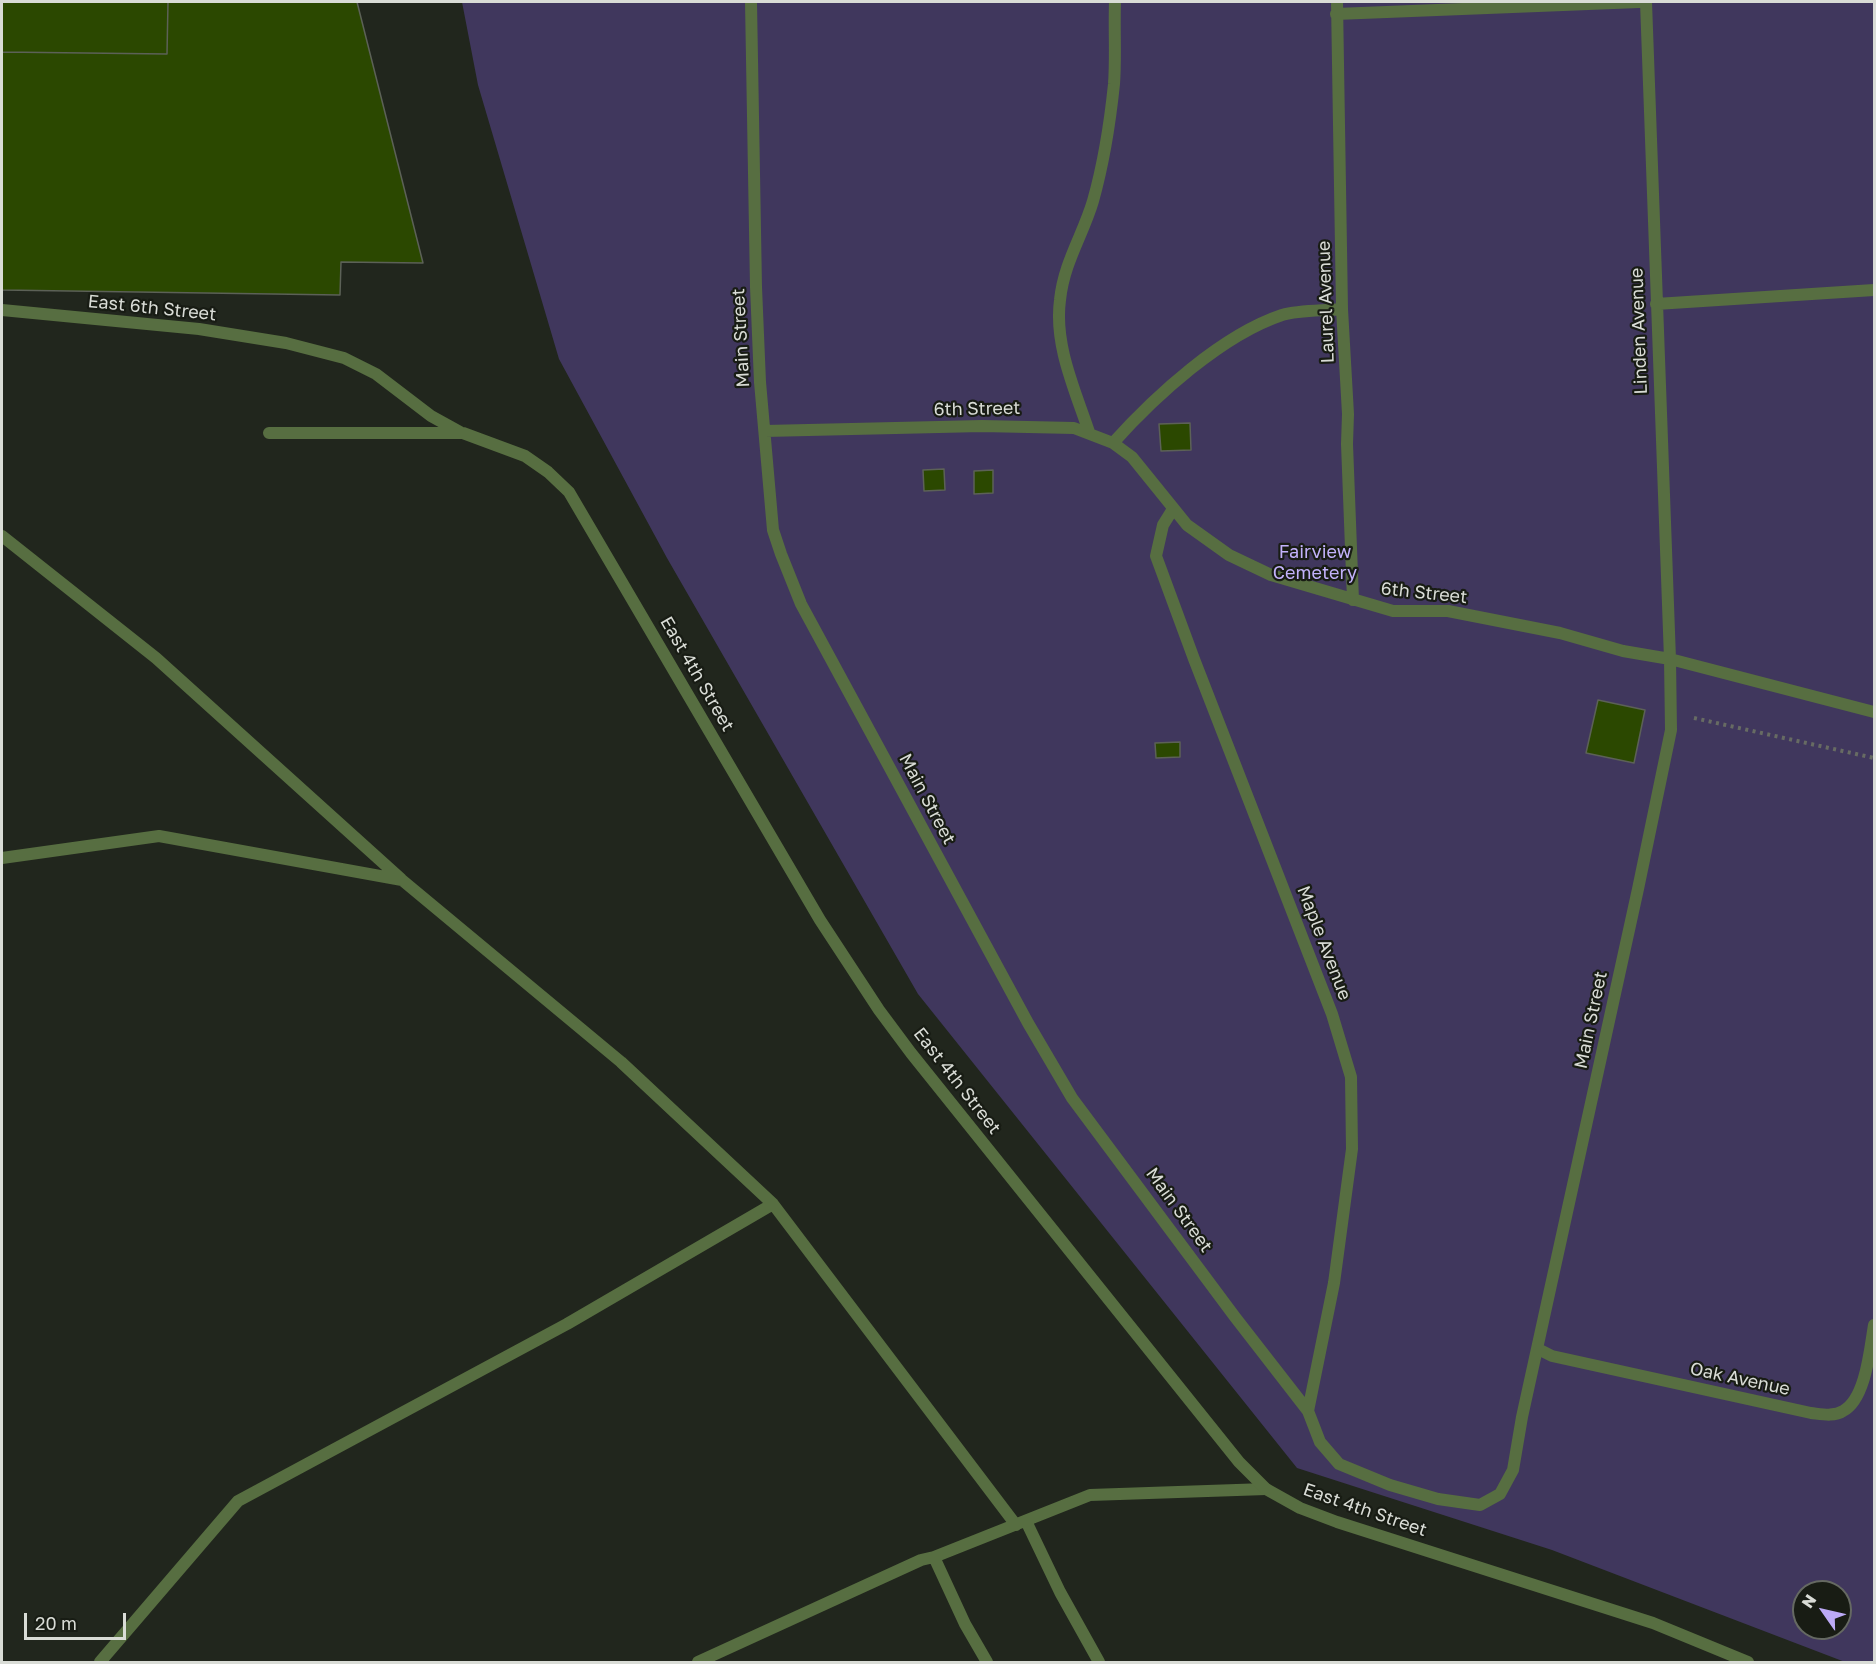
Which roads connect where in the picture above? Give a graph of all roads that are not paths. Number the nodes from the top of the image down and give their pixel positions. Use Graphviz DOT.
graph roads {
  1 [pos="751,2"];
  2 [pos="1115,2"];
  3 [pos="1639,2"];
  4 [pos="1646,2"];
  5 [pos="1336,8"];
  6 [pos="1875,290"];
  7 [pos="1656,304"];
  8 [pos="1342,309"];
  9 [pos="2,310"];
  10 [pos="765,431"];
  11 [pos="1089,432"];
  12 [pos="269,433"];
  13 [pos="463,433"];
  14 [pos="1113,443"];
  15 [pos="1173,509"];
  16 [pos="2,536"];
  17 [pos="1353,600"];
  18 [pos="1670,659"];
  19 [pos="1875,712"];
  20 [pos="2,858"];
  21 [pos="402,880"];
  22 [pos="773,1204"];
  23 [pos="1875,1324"];
  24 [pos="1538,1349"];
  25 [pos="1308,1411"];
  26 [pos="1266,1489"];
  27 [pos="1021,1523"];
  28 [pos="934,1557"];
  29 [pos="100,1662"];
  30 [pos="698,1662"];
  31 [pos="987,1662"];
  32 [pos="1099,1662"];
  33 [pos="1748,1662"];
  1 -- 10 [label="street, Main Street"];
  2 -- 11 [label="street"];
  3 -- 5 [label="street"];
  4 -- 7 [label="street, Linden Avenue"];
  5 -- 8 [label="street, Laurel Avenue"];
  6 -- 7 [label="street"];
  7 -- 18 [label="street, Linden Avenue"];
  8 -- 14 [label="street"];
  8 -- 17 [label="street, Laurel Avenue"];
  9 -- 13 [label="street, East 6th Street"];
  10 -- 11 [label="street, 6th Street"];
  10 -- 25 [label="street, Main Street"];
  11 -- 14 [label="street, 6th Street"];
  12 -- 13 [label="street, East 4th Street"];
  13 -- 26 [label="street, East 4th Street"];
  14 -- 15 [label="street, 6th Street"];
  15 -- 17 [label="street, 6th Street"];
  15 -- 25 [label="street, Maple Avenue"];
  16 -- 21 [label="street"];
  17 -- 18 [label="street, 6th Street"];
  18 -- 19 [label="street, 6th Street"];
  18 -- 24 [label="street, Main Street"];
  20 -- 21 [label="street"];
  21 -- 22 [label="street"];
  22 -- 27 [label="street"];
  22 -- 29 [label="street"];
  23 -- 24 [label="street, Oak Avenue"];
  24 -- 25 [label="street, Main Street"];
  26 -- 27 [label="street"];
  26 -- 33 [label="street, East 4th Street"];
  27 -- 28 [label="street"];
  27 -- 32 [label="street"];
  28 -- 30 [label="street"];
  28 -- 31 [label="street"];
}
